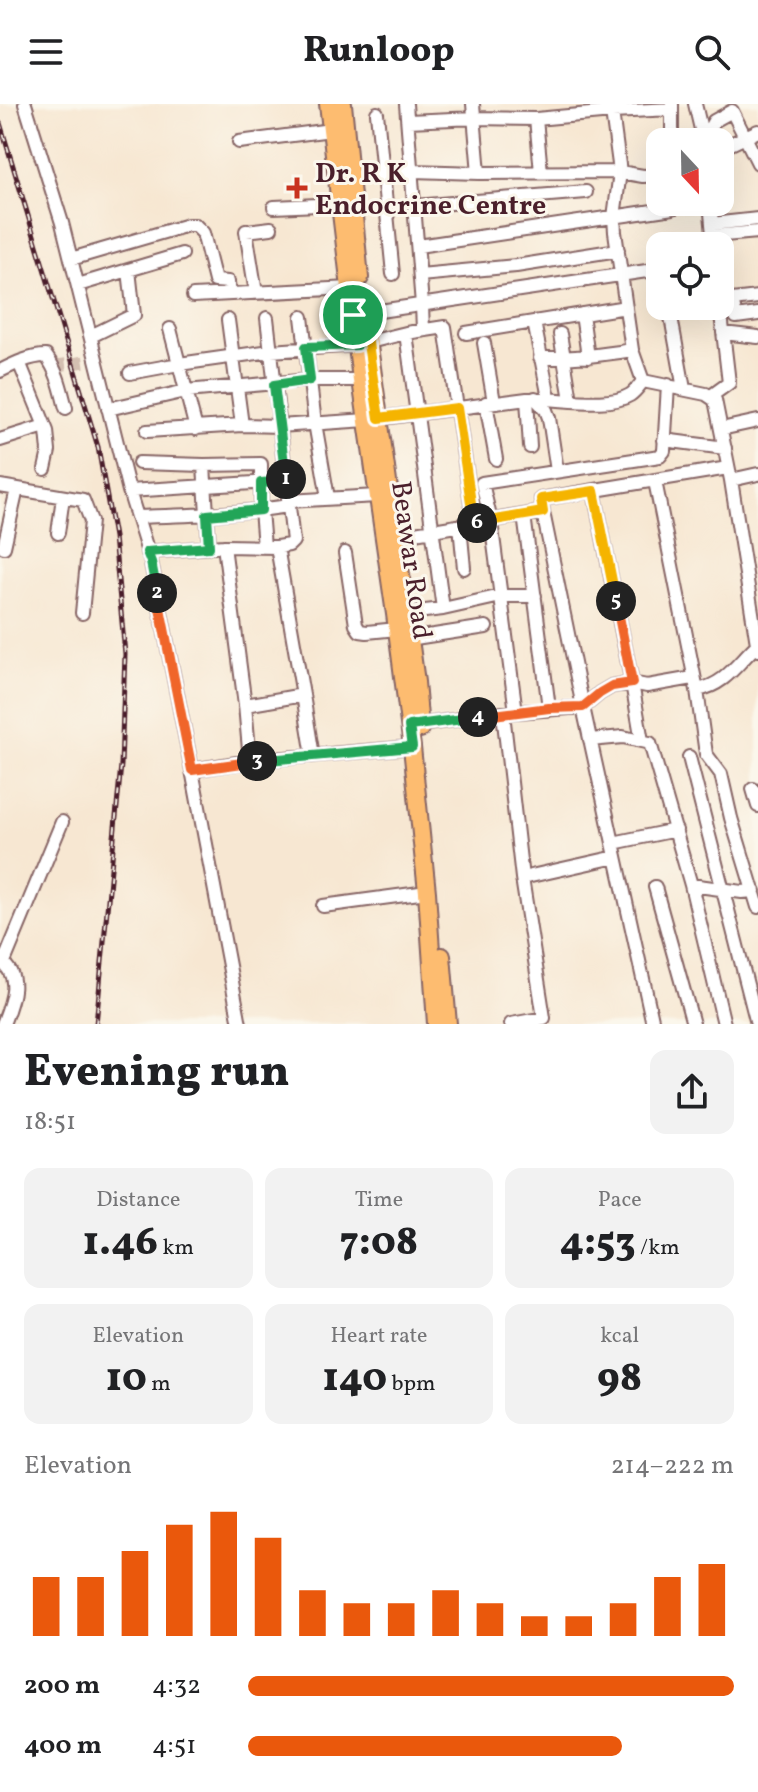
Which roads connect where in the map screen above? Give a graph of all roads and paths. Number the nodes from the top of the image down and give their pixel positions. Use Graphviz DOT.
graph roads {
  1 [pos="25,104"];
  2 [pos="328,104"];
  3 [pos="343,104"];
  4 [pos="406,104"];
  5 [pos="473,104"];
  6 [pos="695,104"];
  7 [pos="672,107"];
  8 [pos="612,112"];
  9 [pos="377,113"];
  10 [pos="475,118"];
  11 [pos="536,119"];
  12 [pos="408,121"];
  13 [pos="672,128"];
  14 [pos="701,128"];
  15 [pos="710,128"];
  16 [pos="331,130"];
  17 [pos="758,131"];
  18 [pos="745,136"];
  19 [pos="239,142"];
  20 [pos="734,142"];
  21 [pos="758,163"];
  22 [pos="412,171"];
  23 [pos="541,172"];
  24 [pos="620,172"];
  25 [pos="479,173"];
  26 [pos="382,174"];
  27 [pos="646,176"];
  28 [pos="344,178"];
  29 [pos="586,192"];
  30 [pos="340,204"];
  31 [pos="415,206"];
  32 [pos="274,207"];
  33 [pos="646,212"];
  34 [pos="614,217"];
  35 [pos="758,219"];
  36 [pos="271,228"];
  37 [pos="721,232"];
  38 [pos="758,232"];
  39 [pos="734,233"];
  40 [pos="418,246"];
  41 [pos="618,250"];
  42 [pos="182,254"];
  43 [pos="71,259"];
  44 [pos="129,270"];
  45 [pos="646,272"];
  46 [pos="393,274"];
  47 [pos="420,275"];
  48 [pos="621,276"];
  49 [pos="78,285"];
  50 [pos="351,288"];
  51 [pos="256,293"];
  52 [pos="229,294"];
  53 [pos="193,296"];
  54 [pos="758,297"];
  55 [pos="422,305"];
  56 [pos="626,307"];
  57 [pos="359,314"];
  58 [pos="582,314"];
  59 [pos="758,314"];
  60 [pos="302,317"];
  61 [pos="267,318"];
  62 [pos="228,320"];
  63 [pos="672,320"];
  64 [pos="722,320"];
  65 [pos="534,322"];
  66 [pos="170,329"];
  67 [pos="423,330"];
  68 [pos="406,333"];
  69 [pos="466,333"];
  70 [pos="723,333"];
  71 [pos="560,334"];
  72 [pos="758,337"];
  73 [pos="92,341"];
  74 [pos="484,343"];
  75 [pos="363,344"];
  76 [pos="306,347"];
  77 [pos="632,350"];
  78 [pos="271,351"];
  79 [pos="233,356"];
  80 [pos="588,357"];
  81 [pos="540,358"];
  82 [pos="565,359"];
  83 [pos="19,362"];
  84 [pos="179,364"];
  85 [pos="0,371"];
  86 [pos="130,373"];
  87 [pos="310,380"];
  88 [pos="361,380"];
  89 [pos="643,381"];
  90 [pos="237,385"];
  91 [pos="274,385"];
  92 [pos="668,385"];
  93 [pos="684,389"];
  94 [pos="186,391"];
  95 [pos="711,396"];
  96 [pos="539,398"];
  97 [pos="571,400"];
  98 [pos="490,403"];
  99 [pos="66,408"];
  100 [pos="457,408"];
  101 [pos="108,409"];
  102 [pos="416,414"];
  103 [pos="373,419"];
  104 [pos="758,421"];
  105 [pos="315,423"];
  106 [pos="242,425"];
  107 [pos="45,426"];
  108 [pos="279,426"];
  109 [pos="196,429"];
  110 [pos="721,429"];
  111 [pos="147,431"];
  112 [pos="0,440"];
  113 [pos="664,445"];
  114 [pos="530,447"];
  115 [pos="725,448"];
  116 [pos="496,459"];
  117 [pos="139,463"];
  118 [pos="204,465"];
  119 [pos="45,469"];
  120 [pos="557,471"];
  121 [pos="730,474"];
  122 [pos="758,474"];
  123 [pos="286,481"];
  124 [pos="655,481"];
  125 [pos="261,483"];
  126 [pos="0,486"];
  127 [pos="205,487"];
  128 [pos="17,489"];
  129 [pos="129,491"];
  130 [pos="594,491"];
  131 [pos="377,496"];
  132 [pos="63,497"];
  133 [pos="328,498"];
  134 [pos="288,503"];
  135 [pos="261,510"];
  136 [pos="543,512"];
  137 [pos="207,515"];
  138 [pos="524,515"];
  139 [pos="137,517"];
  140 [pos="491,521"];
  141 [pos="467,524"];
  142 [pos="431,530"];
  143 [pos="58,533"];
  144 [pos="389,538"];
  145 [pos="224,546"];
  146 [pos="4,547"];
  147 [pos="209,547"];
  148 [pos="270,547"];
  149 [pos="345,553"];
  150 [pos="150,561"];
  151 [pos="464,568"];
  152 [pos="501,596"];
  153 [pos="535,596"];
  154 [pos="443,609"];
  155 [pos="82,613"];
  156 [pos="401,627"];
  157 [pos="486,627"];
  158 [pos="758,644"];
  159 [pos="758,650"];
  160 [pos="632,683"];
  161 [pos="695,684"];
  162 [pos="303,695"];
  163 [pos="245,705"];
  164 [pos="583,707"];
  165 [pos="549,708"];
  166 [pos="510,712"];
  167 [pos="414,726"];
  168 [pos="590,740"];
  169 [pos="642,741"];
  170 [pos="412,747"];
  171 [pos="313,756"];
  172 [pos="689,757"];
  173 [pos="250,761"];
  174 [pos="192,770"];
  175 [pos="753,789"];
  176 [pos="758,806"];
  177 [pos="62,822"];
  178 [pos="676,830"];
  179 [pos="613,843"];
  180 [pos="616,857"];
  181 [pos="522,878"];
  182 [pos="691,885"];
  183 [pos="655,887"];
  184 [pos="723,889"];
  185 [pos="754,891"];
  186 [pos="427,892"];
  187 [pos="323,906"];
  188 [pos="758,907"];
  189 [pos="2,962"];
  190 [pos="3,1024"];
  191 [pos="240,1024"];
  192 [pos="436,1024"];
  193 [pos="448,1024"];
  194 [pos="511,1024"];
  195 [pos="653,1024"];
  196 [pos="693,1024"];
  197 [pos="724,1024"];
  198 [pos="757,1024"];
  1 -- 43 [label="street"];
  2 -- 16 [label="main road, Beawar Road"];
  3 -- 28 [label="main road, Beawar Road"];
  4 -- 12 [label="street"];
  5 -- 10 [label="street"];
  6 -- 14 [label="street"];
  7 -- 8 [label="street"];
  7 -- 13 [label="street"];
  8 -- 11 [label="street"];
  8 -- 24 [label="street"];
  9 -- 26 [label="street"];
  10 -- 11 [label="street"];
  10 -- 12 [label="street"];
  10 -- 25 [label="street"];
  11 -- 23 [label="street"];
  12 -- 22 [label="street"];
  15 -- 18 [label="street"];
  16 -- 19 [label="street"];
  16 -- 28 [label="main road, Beawar Road"];
  17 -- 18 [label="street"];
  18 -- 20 [label="street"];
  18 -- 21 [label="street"];
  22 -- 25 [label="street"];
  22 -- 26 [label="street"];
  22 -- 31 [label="street"];
  23 -- 24 [label="street"];
  23 -- 25 [label="street"];
  24 -- 27 [label="street"];
  24 -- 34 [label="street"];
  26 -- 28 [label="street"];
  26 -- 46 [label="street"];
  28 -- 30 [label="main road, Beawar Road"];
  28 -- 57 [label="main road, Beawar Road"];
  29 -- 31 [label="street"];
  30 -- 32 [label="street"];
  30 -- 50 [label="main road, Beawar Road"];
  31 -- 40 [label="street"];
  33 -- 34 [label="street"];
  34 -- 40 [label="street"];
  34 -- 41 [label="street"];
  35 -- 37 [label="street"];
  36 -- 51 [label="street"];
  38 -- 39 [label="street"];
  40 -- 47 [label="street"];
  41 -- 47 [label="street"];
  41 -- 48 [label="street"];
  42 -- 44 [label="street"];
  43 -- 49 [label="street"];
  43 -- 52 [label="street"];
  44 -- 49 [label="street"];
  44 -- 73 [label="street"];
  45 -- 48 [label="street"];
  47 -- 55 [label="street"];
  48 -- 55 [label="street"];
  48 -- 56 [label="street"];
  49 -- 73 [label="street"];
  50 -- 51 [label="street"];
  50 -- 57 [label="main road, Beawar Road"];
  51 -- 52 [label="street"];
  52 -- 53 [label="street"];
  54 -- 59 [label="street"];
  55 -- 57 [label="street"];
  55 -- 67 [label="street"];
  56 -- 58 [label="street"];
  56 -- 77 [label="street"];
  57 -- 75 [label="main road, Beawar Road"];
  58 -- 65 [label="street"];
  58 -- 80 [label="street"];
  60 -- 76 [label="street"];
  61 -- 78 [label="street"];
  62 -- 79 [label="street"];
  63 -- 93 [label="street"];
  64 -- 70 [label="street"];
  65 -- 69 [label="street"];
  65 -- 81 [label="street"];
  66 -- 84 [label="street"];
  67 -- 68 [label="street"];
  67 -- 100 [label="street"];
  68 -- 75 [label="street"];
  68 -- 102 [label="street"];
  70 -- 72 [label="street"];
  70 -- 95 [label="street"];
  71 -- 82 [label="street"];
  73 -- 101 [label="street"];
  74 -- 98 [label="street"];
  75 -- 76 [label="street"];
  75 -- 88 [label="main road, Beawar Road"];
  75 -- 103 [label="main road, Beawar Road"];
  76 -- 78 [label="street"];
  76 -- 87 [label="street"];
  77 -- 80 [label="street"];
  77 -- 89 [label="street"];
  78 -- 79 [label="street"];
  78 -- 91 [label="street"];
  79 -- 84 [label="street"];
  79 -- 90 [label="street"];
  80 -- 82 [label="street"];
  81 -- 82 [label="street"];
  81 -- 96 [label="street"];
  82 -- 97 [label="street"];
  83 -- 85 [label="street"];
  83 -- 99 [label="street"];
  83 -- 107 [label="street"];
  84 -- 86 [label="street"];
  84 -- 94 [label="street"];
  87 -- 88 [label="street"];
  87 -- 91 [label="street"];
  87 -- 105 [label="street"];
  88 -- 103 [label="main road, Beawar Road"];
  89 -- 92 [label="street"];
  89 -- 97 [label="street"];
  90 -- 91 [label="street"];
  90 -- 94 [label="street"];
  90 -- 106 [label="street"];
  91 -- 108 [label="street"];
  92 -- 93 [label="street"];
  92 -- 113 [label="street"];
  93 -- 95 [label="street"];
  94 -- 101 [label="street"];
  94 -- 109 [label="street"];
  95 -- 110 [label="street"];
  96 -- 97 [label="street"];
  96 -- 98 [label="street"];
  96 -- 114 [label="street"];
  96 -- 120 [label="street"];
  98 -- 100 [label="street"];
  98 -- 116 [label="street"];
  100 -- 102 [label="street"];
  100 -- 141 [label="street"];
  101 -- 129 [label="street"];
  102 -- 103 [label="street"];
  102 -- 142 [label="street"];
  103 -- 105 [label="street"];
  103 -- 131 [label="main road, Beawar Road"];
  103 -- 144 [label="main road, Beawar Road"];
  104 -- 110 [label="street"];
  105 -- 108 [label="street"];
  105 -- 133 [label="street"];
  106 -- 108 [label="street"];
  106 -- 109 [label="street"];
  107 -- 112 [label="street"];
  107 -- 119 [label="street"];
  108 -- 123 [label="street"];
  109 -- 111 [label="street"];
  110 -- 115 [label="street"];
  113 -- 115 [label="street"];
  113 -- 120 [label="street"];
  115 -- 121 [label="street"];
  117 -- 118 [label="street"];
  118 -- 125 [label="street"];
  118 -- 127 [label="street"];
  120 -- 140 [label="street"];
  121 -- 122 [label="street"];
  121 -- 124 [label="street"];
  121 -- 158 [label="street"];
  123 -- 125 [label="street"];
  123 -- 134 [label="street"];
  124 -- 130 [label="street"];
  124 -- 161 [label="street"];
  125 -- 127 [label="street"];
  125 -- 135 [label="street"];
  126 -- 128 [label="street"];
  127 -- 129 [label="street"];
  127 -- 137 [label="street"];
  128 -- 132 [label="street"];
  128 -- 146 [label="street"];
  129 -- 139 [label="street"];
  130 -- 136 [label="street"];
  130 -- 160 [label="street"];
  131 -- 133 [label="street"];
  131 -- 144 [label="main road, Beawar Road"];
  132 -- 143 [label="street"];
  132 -- 155 [label="street"];
  133 -- 134 [label="street"];
  134 -- 135 [label="street"];
  134 -- 148 [label="street"];
  135 -- 137 [label="street"];
  135 -- 148 [label="street"];
  136 -- 138 [label="street"];
  136 -- 164 [label="street"];
  137 -- 139 [label="street"];
  137 -- 147 [label="street"];
  138 -- 140 [label="street"];
  138 -- 153 [label="street"];
  139 -- 150 [label="street"];
  140 -- 141 [label="street"];
  140 -- 152 [label="street"];
  141 -- 142 [label="street"];
  141 -- 151 [label="street"];
  142 -- 144 [label="street"];
  142 -- 154 [label="street"];
  144 -- 156 [label="main road, Beawar Road"];
  145 -- 147 [label="street"];
  145 -- 148 [label="street"];
  145 -- 163 [label="street"];
  147 -- 150 [label="street"];
  148 -- 162 [label="street"];
  149 -- 156 [label="street"];
  150 -- 174 [label="street"];
  152 -- 153 [label="street"];
  152 -- 154 [label="street"];
  152 -- 166 [label="street"];
  153 -- 165 [label="street"];
  154 -- 156 [label="street"];
  156 -- 157 [label="street"];
  156 -- 167 [label="main road, Beawar Road"];
  158 -- 159 [label="street"];
  158 -- 161 [label="street"];
  160 -- 161 [label="street"];
  160 -- 164 [label="street"];
  160 -- 169 [label="street"];
  161 -- 185 [label="street"];
  162 -- 163 [label="street"];
  162 -- 171 [label="street"];
  163 -- 173 [label="street"];
  164 -- 165 [label="street"];
  164 -- 168 [label="street"];
  165 -- 166 [label="street"];
  166 -- 167 [label="street"];
  166 -- 181 [label="street"];
  167 -- 170 [label="main road, Beawar Road"];
  167 -- 193 [label="main road, Beawar Road"];
  168 -- 169 [label="street"];
  168 -- 179 [label="street"];
  169 -- 178 [label="street"];
  170 -- 171 [label="street"];
  170 -- 186 [label="main road, Beawar Road"];
  171 -- 173 [label="street"];
  172 -- 184 [label="street"];
  173 -- 174 [label="street"];
  174 -- 191 [label="street"];
  175 -- 176 [label="street"];
  177 -- 189 [label="street"];
  178 -- 179 [label="street"];
  178 -- 182 [label="street"];
  179 -- 180 [label="street"];
  180 -- 181 [label="street"];
  180 -- 195 [label="street"];
  181 -- 194 [label="street"];
  182 -- 184 [label="street"];
  182 -- 197 [label="street"];
  183 -- 196 [label="street"];
  184 -- 185 [label="street"];
  184 -- 198 [label="street"];
  185 -- 188 [label="street"];
  186 -- 187 [label="street"];
  186 -- 192 [label="main road, Beawar Road"];
  189 -- 190 [label="street"];
}
